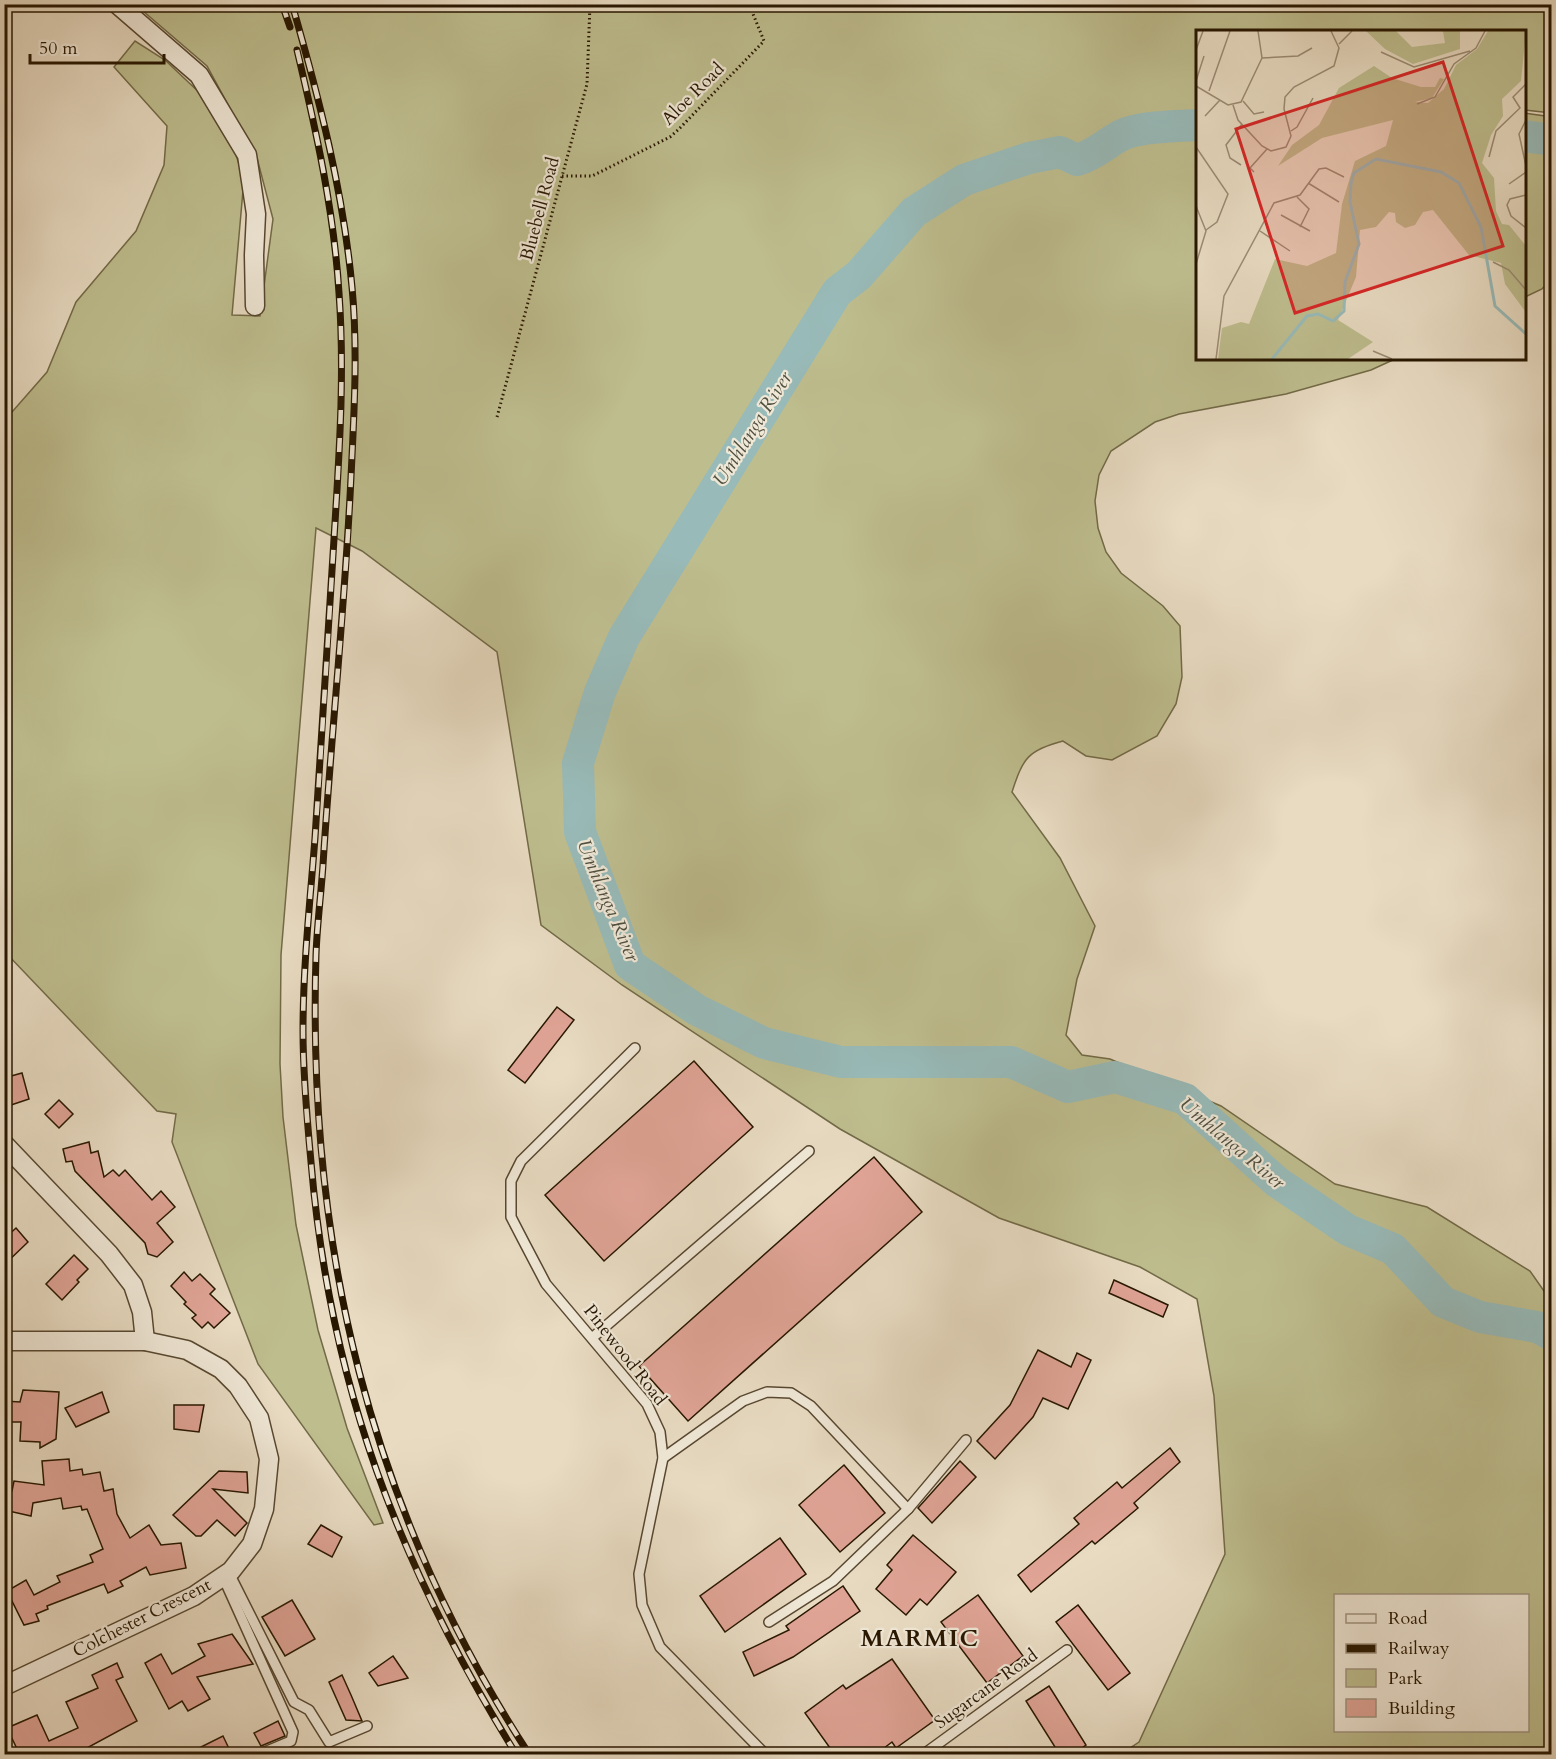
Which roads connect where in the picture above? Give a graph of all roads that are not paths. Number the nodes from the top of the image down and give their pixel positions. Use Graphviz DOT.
graph roads {
  1 [pos="117,4"];
  2 [pos="255,306"];
  3 [pos="635,1048"];
  4 [pos="4,1144"];
  5 [pos="809,1151"];
  6 [pos="592,1338"];
  7 [pos="4,1341"];
  8 [pos="146,1341"];
  9 [pos="966,1440"];
  10 [pos="663,1458"];
  11 [pos="908,1509"];
  12 [pos="226,1575"];
  13 [pos="769,1622"];
  14 [pos="1067,1650"];
  15 [pos="4,1686"];
  16 [pos="367,1726"];
  17 [pos="260,1755"];
  18 [pos="765,1755"];
  19 [pos="924,1755"];
  1 -- 2 [label="street"];
  3 -- 6 [label="lane, Pinewood Road"];
  4 -- 8 [label="street"];
  5 -- 6 [label="lane"];
  6 -- 10 [label="lane, Pinewood Road"];
  7 -- 8 [label="street, Colchester Crescent"];
  8 -- 12 [label="street, Colchester Crescent"];
  9 -- 11 [label="lane"];
  10 -- 11 [label="lane"];
  10 -- 18 [label="lane, Pinewood Road"];
  11 -- 13 [label="lane"];
  12 -- 15 [label="street, Colchester Crescent"];
  12 -- 16 [label="lane"];
  12 -- 17 [label="lane"];
  14 -- 19 [label="lane, Sugarcane Road"];
}
